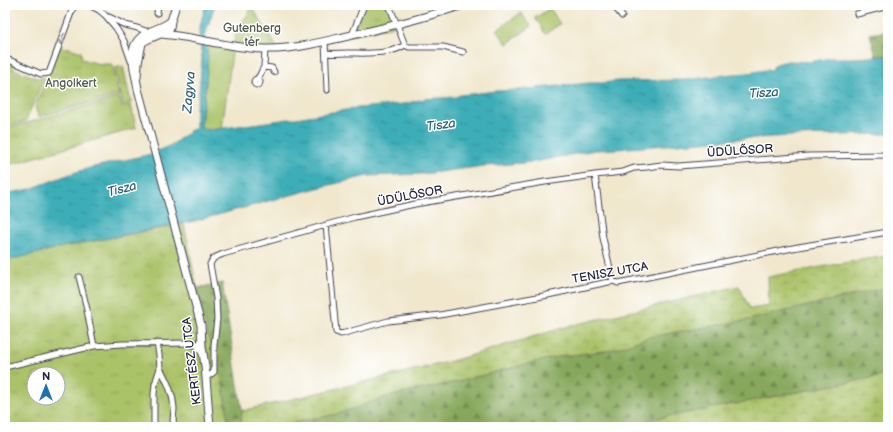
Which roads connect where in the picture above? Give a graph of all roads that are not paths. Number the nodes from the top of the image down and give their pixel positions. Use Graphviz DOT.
graph roads {
  1 [pos="74,5"];
  2 [pos="90,5"];
  3 [pos="158,5"];
  4 [pos="176,5"];
  5 [pos="364,5"];
  6 [pos="389,5"];
  7 [pos="463,5"];
  8 [pos="613,5"];
  9 [pos="888,6"];
  10 [pos="157,13"];
  11 [pos="857,14"];
  12 [pos="105,15"];
  13 [pos="622,16"];
  14 [pos="171,21"];
  15 [pos="397,25"];
  16 [pos="136,28"];
  17 [pos="149,32"];
  18 [pos="165,32"];
  19 [pos="352,35"];
  20 [pos="178,36"];
  21 [pos="124,41"];
  22 [pos="139,42"];
  23 [pos="321,42"];
  24 [pos="405,45"];
  25 [pos="265,49"];
  26 [pos="326,52"];
  27 [pos="463,52"];
  28 [pos="5,59"];
  29 [pos="132,65"];
  30 [pos="264,67"];
  31 [pos="274,72"];
  32 [pos="257,79"];
  33 [pos="137,83"];
  34 [pos="327,90"];
  35 [pos="888,155"];
  36 [pos="595,175"];
  37 [pos="326,225"];
  38 [pos="888,232"];
  39 [pos="79,277"];
  40 [pos="613,281"];
  41 [pos="201,328"];
  42 [pos="202,340"];
  43 [pos="157,343"];
  44 [pos="191,343"];
  45 [pos="94,346"];
  46 [pos="204,356"];
  47 [pos="5,368"];
  48 [pos="160,368"];
  49 [pos="206,377"];
  50 [pos="154,427"];
  51 [pos="174,427"];
  52 [pos="210,427"];
  1 -- 28 [label="street, one-way"];
  2 -- 12 [label="street"];
  3 -- 10 [label="street"];
  4 -- 14 [label="main road"];
  5 -- 19 [label="street"];
  6 -- 15 [label="street"];
  7 -- 15 [label="main road"];
  8 -- 13 [label="street"];
  9 -- 11 [label="street"];
  12 -- 16 [label="street"];
  12 -- 21 [label="street"];
  14 -- 17 [label="main road"];
  14 -- 18 [label="main road"];
  14 -- 20 [label="main road"];
  15 -- 19 [label="main road"];
  15 -- 24 [label="street"];
  16 -- 17 [label="street"];
  16 -- 22 [label="street"];
  17 -- 18 [label="main road"];
  17 -- 22 [label="main road"];
  18 -- 20 [label="main road"];
  18 -- 22 [label="main road"];
  19 -- 23 [label="main road"];
  20 -- 25 [label="main road"];
  21 -- 22 [label="street"];
  21 -- 29 [label="street"];
  22 -- 29 [label="main road"];
  22 -- 33 [label="main road"];
  23 -- 25 [label="main road"];
  23 -- 26 [label="street"];
  24 -- 26 [label="street"];
  24 -- 27 [label="street"];
  25 -- 30 [label="street"];
  26 -- 34 [label="street"];
  29 -- 33 [label="main road, KERTÉSZ UTCA"];
  30 -- 31 [label="street"];
  30 -- 32 [label="street"];
  33 -- 41 [label="main road, KERTÉSZ UTCA"];
  35 -- 36 [label="street, ÜDÜLŐSOR"];
  36 -- 37 [label="street, ÜDÜLŐSOR"];
  36 -- 40 [label="street"];
  37 -- 40 [label="street, TENISZ UTCA"];
  37 -- 49 [label="street, ÜDÜLŐSOR"];
  38 -- 40 [label="street, TENISZ UTCA"];
  39 -- 45 [label="street"];
  41 -- 42 [label="main road, KERTÉSZ UTCA"];
  41 -- 44 [label="main road"];
  42 -- 44 [label="main road"];
  42 -- 46 [label="main road, KERTÉSZ UTCA"];
  43 -- 44 [label="street"];
  43 -- 45 [label="street"];
  43 -- 48 [label="street"];
  44 -- 46 [label="main road"];
  45 -- 47 [label="street"];
  46 -- 49 [label="main road, KERTÉSZ UTCA"];
  48 -- 50 [label="street"];
  48 -- 51 [label="street"];
  49 -- 52 [label="main road, KERTÉSZ UTCA"];
}
